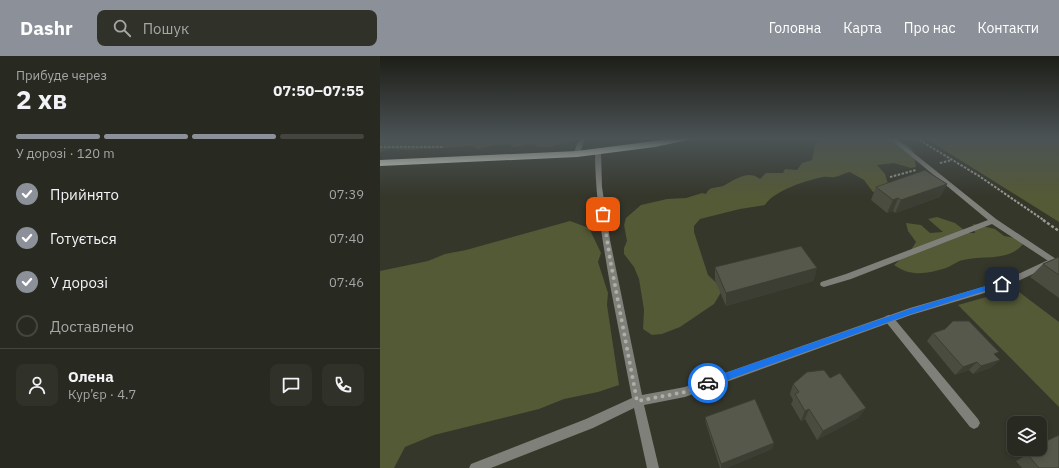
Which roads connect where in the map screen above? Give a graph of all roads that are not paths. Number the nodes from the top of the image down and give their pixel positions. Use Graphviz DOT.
graph roads {
  1 [pos="534,157"];
  2 [pos="598,157"];
  3 [pos="915,157"];
  4 [pos="380,162"];
  5 [pos="993,221"];
  6 [pos="1056,263"];
  7 [pos="824,284"];
  8 [pos="889,319"];
  9 [pos="637,401"];
  10 [pos="974,423"];
  11 [pos="475,468"];
  12 [pos="653,468"];
  1 -- 4 [label="highway"];
  2 -- 9 [label="street"];
  3 -- 5 [label="street"];
  5 -- 6 [label="street"];
  5 -- 7 [label="street"];
  6 -- 8 [label="street"];
  8 -- 9 [label="street"];
  8 -- 10 [label="street"];
  9 -- 11 [label="street"];
  9 -- 12 [label="street"];
}
